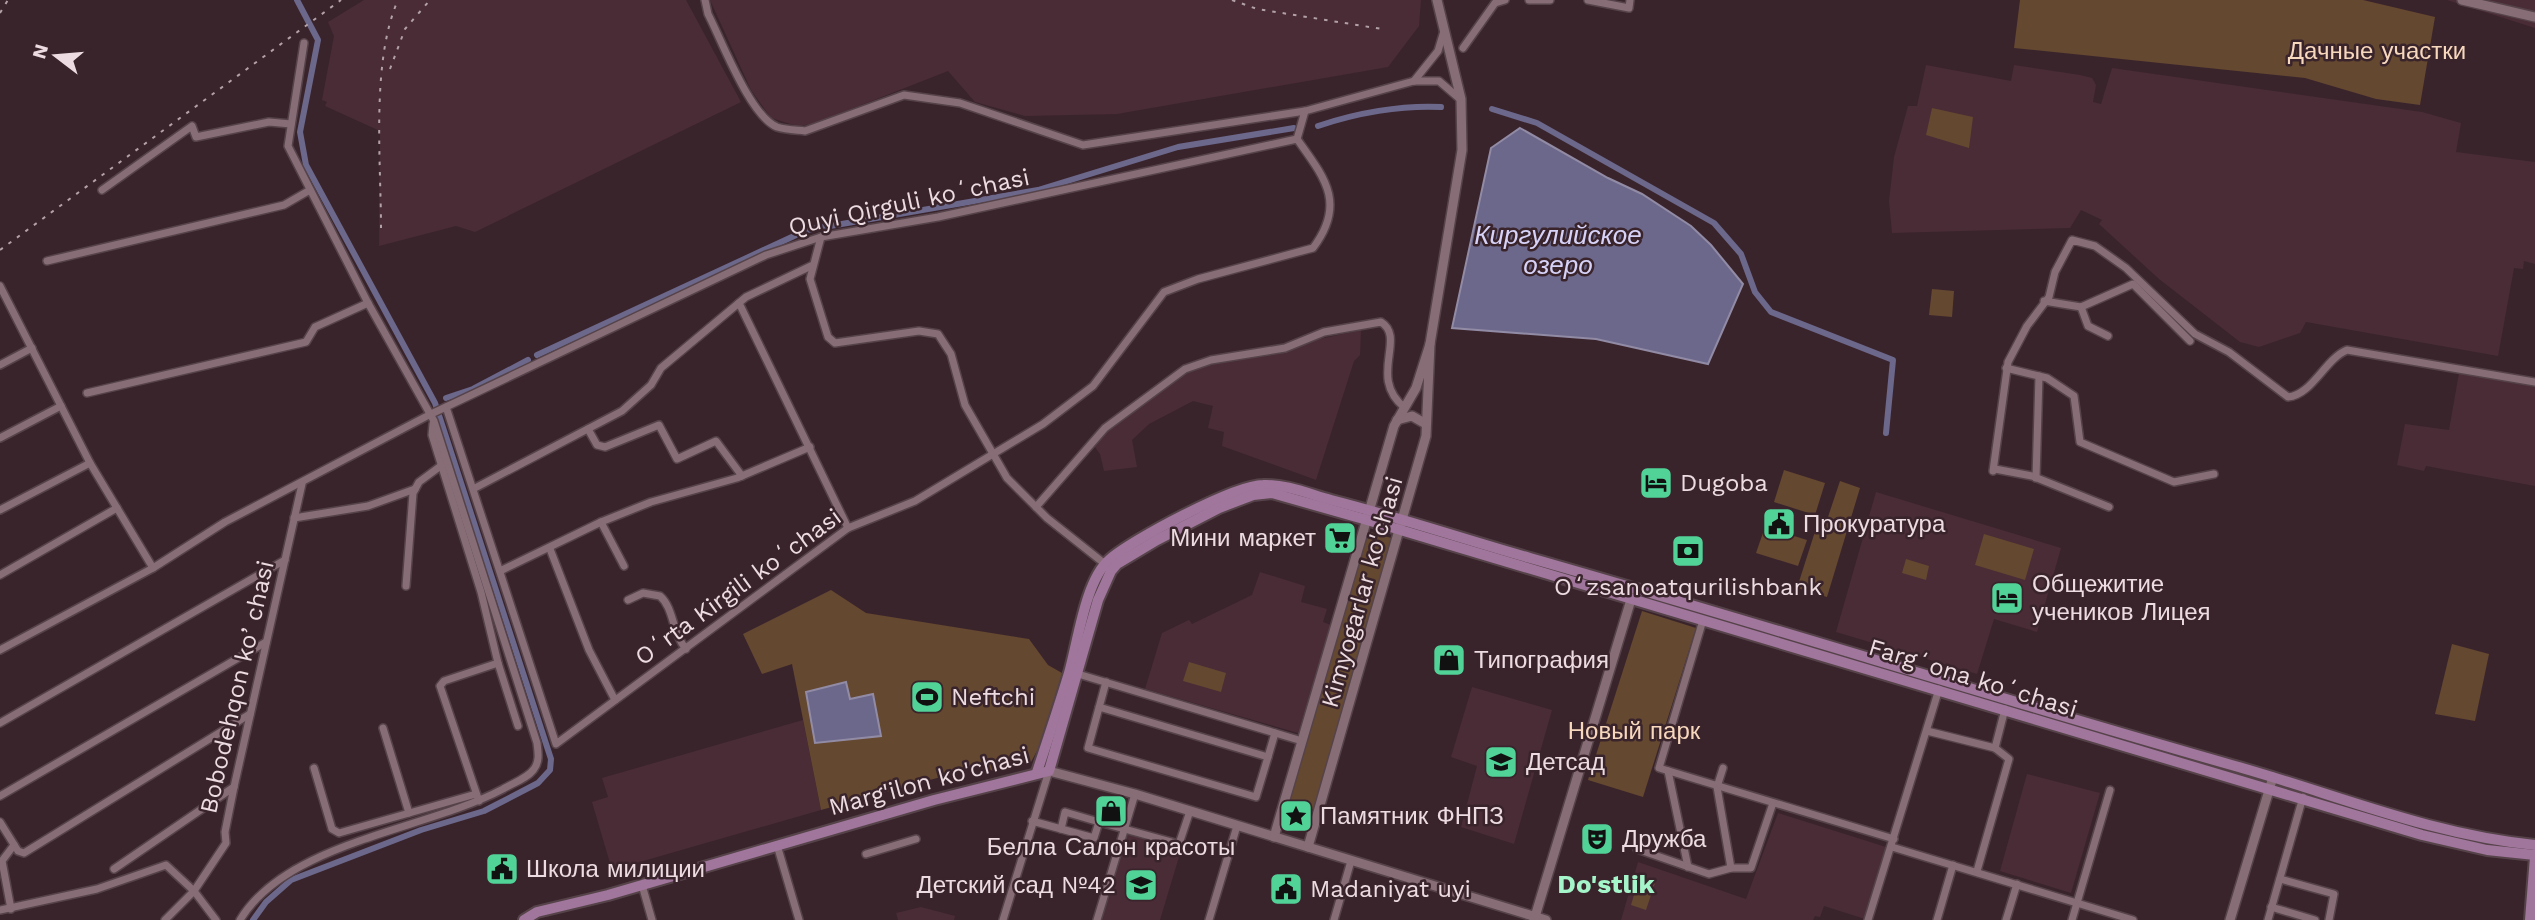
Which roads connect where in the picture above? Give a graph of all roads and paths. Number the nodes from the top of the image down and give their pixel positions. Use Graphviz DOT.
graph roads {
  1 [pos="705,0"];
  2 [pos="1437,0"];
  3 [pos="1505,0"];
  4 [pos="1530,0"];
  5 [pos="1588,0"];
  6 [pos="1630,0"];
  7 [pos="2462,0"];
  8 [pos="1549,1"];
  9 [pos="2535,17"];
  10 [pos="1444,31"];
  11 [pos="304,43"];
  12 [pos="1463,48"];
  13 [pos="1414,80"];
  14 [pos="1461,99"];
  15 [pos="1305,111"];
  16 [pos="291,124"];
  17 [pos="1297,139"];
  18 [pos="102,190"];
  19 [pos="310,190"];
  20 [pos="821,237"];
  21 [pos="47,261"];
  22 [pos="811,266"];
  23 [pos="0,286"];
  24 [pos="2044,301"];
  25 [pos="369,303"];
  26 [pos="739,303"];
  27 [pos="2081,307"];
  28 [pos="2108,336"];
  29 [pos="2190,341"];
  30 [pos="1430,344"];
  31 [pos="32,348"];
  32 [pos="0,365"];
  33 [pos="2006,368"];
  34 [pos="2039,376"];
  35 [pos="2535,382"];
  36 [pos="87,393"];
  37 [pos="61,406"];
  38 [pos="446,407"];
  39 [pos="1405,408"];
  40 [pos="432,418"];
  41 [pos="1397,420"];
  42 [pos="1426,424"];
  43 [pos="588,429"];
  44 [pos="0,438"];
  45 [pos="810,447"];
  46 [pos="993,455"];
  47 [pos="90,463"];
  48 [pos="442,465"];
  49 [pos="2214,474"];
  50 [pos="742,476"];
  51 [pos="2036,478"];
  52 [pos="302,484"];
  53 [pos="475,488"];
  54 [pos="415,489"];
  55 [pos="1036,507"];
  56 [pos="2109,507"];
  57 [pos="117,509"];
  58 [pos="0,510"];
  59 [pos="1368,515"];
  60 [pos="294,519"];
  61 [pos="601,522"];
  62 [pos="1402,526"];
  63 [pos="848,528"];
  64 [pos="550,549"];
  65 [pos="285,560"];
  66 [pos="1105,564"];
  67 [pos="624,566"];
  68 [pos="153,568"];
  69 [pos="500,571"];
  70 [pos="0,575"];
  71 [pos="406,586"];
  72 [pos="1632,594"];
  73 [pos="628,600"];
  74 [pos="1703,621"];
  75 [pos="266,642"];
  76 [pos="686,649"];
  77 [pos="0,650"];
  78 [pos="498,663"];
  79 [pos="1078,674"];
  80 [pos="1106,682"];
  81 [pos="1939,690"];
  82 [pos="615,700"];
  83 [pos="1099,707"];
  84 [pos="2005,709"];
  85 [pos="250,713"];
  86 [pos="0,723"];
  87 [pos="518,726"];
  88 [pos="383,728"];
  89 [pos="1927,731"];
  90 [pos="1275,733"];
  91 [pos="1302,741"];
  92 [pos="1995,748"];
  93 [pos="1268,757"];
  94 [pos="314,768"];
  95 [pos="1723,768"];
  96 [pos="1049,771"];
  97 [pos="1668,771"];
  98 [pos="1037,772"];
  99 [pos="2272,782"];
  100 [pos="234,787"];
  101 [pos="1717,787"];
  102 [pos="2109,790"];
  103 [pos="1135,794"];
  104 [pos="0,796"];
  105 [pos="2303,797"];
  106 [pos="478,798"];
  107 [pos="1773,803"];
  108 [pos="1189,811"];
  109 [pos="409,814"];
  110 [pos="1032,821"];
  111 [pos="0,822"];
  112 [pos="1099,822"];
  113 [pos="1237,826"];
  114 [pos="1060,829"];
  115 [pos="1125,829"];
  116 [pos="1273,836"];
  117 [pos="916,839"];
  118 [pos="1893,843"];
  119 [pos="14,845"];
  120 [pos="777,845"];
  121 [pos="2535,845"];
  122 [pos="1308,847"];
  123 [pos="1637,849"];
  124 [pos="866,854"];
  125 [pos="1351,860"];
  126 [pos="2534,860"];
  127 [pos="1954,865"];
  128 [pos="1688,867"];
  129 [pos="1731,868"];
  130 [pos="114,869"];
  131 [pos="1977,871"];
  132 [pos="2280,879"];
  133 [pos="2017,884"];
  134 [pos="642,885"];
  135 [pos="194,891"];
  136 [pos="2078,902"];
  137 [pos="2271,907"];
  138 [pos="11,909"];
  139 [pos="0,910"];
  140 [pos="1534,918"];
  141 [pos="165,920"];
  142 [pos="216,920"];
  143 [pos="240,920"];
  144 [pos="524,920"];
  145 [pos="652,920"];
  146 [pos="799,920"];
  147 [pos="1003,920"];
  148 [pos="1097,920"];
  149 [pos="1209,920"];
  150 [pos="1334,920"];
  151 [pos="1546,920"];
  152 [pos="1868,920"];
  153 [pos="1937,920"];
  154 [pos="2007,920"];
  155 [pos="2072,920"];
  156 [pos="2133,920"];
  157 [pos="2230,920"];
  158 [pos="2268,920"];
  159 [pos="2315,920"];
  160 [pos="2329,920"];
  161 [pos="2530,920"];
  1 -- 15 [label="street"];
  2 -- 10 [label="street, Kimyogarlar ko'chasi"];
  3 -- 12 [label="street"];
  4 -- 8 [label="street"];
  5 -- 6 [label="street"];
  7 -- 9 [label="street"];
  10 -- 13 [label="street"];
  10 -- 14 [label="street, Kimyogarlar ko'chasi"];
  11 -- 16 [label="street"];
  13 -- 14 [label="street"];
  13 -- 15 [label="street"];
  14 -- 30 [label="street, Kimyogarlar ko'chasi"];
  15 -- 17 [label="street"];
  16 -- 18 [label="street"];
  16 -- 19 [label="street"];
  17 -- 20 [label="street, Quyi Qirguli koʻchasi"];
  17 -- 46 [label="street, Oʻrta Kirgili koʻchasi"];
  19 -- 21 [label="street"];
  19 -- 25 [label="street"];
  20 -- 22 [label="street"];
  20 -- 38 [label="street, Quyi Qirguli koʻchasi"];
  22 -- 26 [label="street"];
  22 -- 46 [label="street"];
  23 -- 31 [label="street"];
  24 -- 27 [label="street"];
  24 -- 33 [label="street"];
  24 -- 35 [label="street"];
  25 -- 36 [label="street"];
  25 -- 40 [label="street"];
  26 -- 43 [label="street"];
  26 -- 45 [label="street"];
  27 -- 28 [label="street"];
  27 -- 29 [label="street"];
  30 -- 39 [label="street, Kimyogarlar ko'chasi"];
  30 -- 42 [label="street, Kimyogarlar ko'chasi"];
  31 -- 32 [label="street"];
  31 -- 37 [label="street"];
  33 -- 34 [label="street"];
  33 -- 51 [label="street"];
  34 -- 49 [label="street"];
  34 -- 51 [label="street"];
  37 -- 44 [label="street"];
  37 -- 47 [label="street"];
  38 -- 40 [label="street, Quyi Qirguli koʻchasi"];
  38 -- 53 [label="street, Oʻrta Kirgili koʻchasi"];
  39 -- 41 [label="street, Kimyogarlar ko'chasi"];
  39 -- 55 [label="street"];
  40 -- 48 [label="street"];
  40 -- 52 [label="street"];
  40 -- 106 [label="street"];
  41 -- 42 [label="street"];
  41 -- 59 [label="street, Kimyogarlar ko'chasi"];
  42 -- 62 [label="street, Kimyogarlar ko'chasi"];
  43 -- 50 [label="street"];
  43 -- 53 [label="street"];
  45 -- 50 [label="street"];
  45 -- 63 [label="street"];
  46 -- 55 [label="street"];
  46 -- 63 [label="street, Oʻrta Kirgili koʻchasi"];
  47 -- 57 [label="street"];
  47 -- 58 [label="street"];
  48 -- 54 [label="street"];
  48 -- 78 [label="street"];
  50 -- 61 [label="street"];
  51 -- 56 [label="street"];
  52 -- 60 [label="street, Bobodehqon koʼchasi"];
  52 -- 68 [label="street"];
  53 -- 69 [label="street, Oʻrta Kirgili koʻchasi"];
  54 -- 60 [label="street"];
  54 -- 71 [label="street"];
  55 -- 66 [label="street"];
  57 -- 68 [label="street"];
  57 -- 70 [label="street"];
  59 -- 62 [label="main road, Fargʻona koʻchasi"];
  59 -- 66 [label="main road"];
  59 -- 79 [label="main road"];
  59 -- 91 [label="street, Kimyogarlar ko'chasi"];
  60 -- 65 [label="street, Bobodehqon koʼchasi"];
  61 -- 64 [label="street"];
  61 -- 67 [label="street"];
  62 -- 72 [label="main road, Fargʻona koʻchasi"];
  62 -- 122 [label="street, Kimyogarlar ko'chasi"];
  63 -- 76 [label="street, Oʻrta Kirgili koʻchasi"];
  64 -- 69 [label="street"];
  64 -- 82 [label="street"];
  65 -- 75 [label="street, Bobodehqon koʼchasi"];
  65 -- 86 [label="street"];
  66 -- 98 [label="main road"];
  68 -- 77 [label="street"];
  69 -- 82 [label="street, Oʻrta Kirgili koʻchasi"];
  72 -- 74 [label="main road, Fargʻona koʻchasi"];
  72 -- 99 [label="main road, Fargʻona koʻchasi"];
  72 -- 140 [label="street"];
  73 -- 76 [label="street"];
  74 -- 81 [label="main road, Fargʻona koʻchasi"];
  74 -- 97 [label="street"];
  75 -- 85 [label="street, Bobodehqon koʼchasi"];
  75 -- 104 [label="street"];
  76 -- 82 [label="street, Oʻrta Kirgili koʻchasi"];
  78 -- 87 [label="street"];
  78 -- 106 [label="street"];
  79 -- 80 [label="street"];
  79 -- 96 [label="main road"];
  80 -- 83 [label="street"];
  80 -- 90 [label="street"];
  81 -- 84 [label="main road, Fargʻona koʻchasi"];
  81 -- 89 [label="street"];
  83 -- 93 [label="street"];
  83 -- 93 [label="street"];
  84 -- 92 [label="street"];
  84 -- 99 [label="main road, Fargʻona koʻchasi"];
  85 -- 100 [label="street, Bobodehqon koʼchasi"];
  85 -- 119 [label="street"];
  88 -- 109 [label="street"];
  89 -- 92 [label="street"];
  89 -- 118 [label="street"];
  90 -- 91 [label="street"];
  90 -- 93 [label="street"];
  91 -- 116 [label="street, Kimyogarlar ko'chasi"];
  92 -- 131 [label="street"];
  94 -- 109 [label="street"];
  95 -- 101 [label="street"];
  96 -- 98 [label="main road, Marg'ilon ko'chasi"];
  96 -- 103 [label="street, Marg'ilon ko'chasi"];
  96 -- 110 [label="street"];
  97 -- 101 [label="street"];
  97 -- 128 [label="street"];
  98 -- 120 [label="main road, Marg'ilon ko'chasi"];
  99 -- 105 [label="main road, Fargʻona koʻchasi"];
  99 -- 121 [label="main road, Fargʻona koʻchasi"];
  99 -- 157 [label="street"];
  100 -- 130 [label="street"];
  100 -- 135 [label="street, Bobodehqon koʼchasi"];
  101 -- 107 [label="street"];
  101 -- 129 [label="street"];
  102 -- 136 [label="street"];
  103 -- 108 [label="street, Marg'ilon ko'chasi"];
  103 -- 115 [label="street"];
  105 -- 126 [label="main road, Fargʻona koʻchasi"];
  105 -- 132 [label="street"];
  106 -- 109 [label="street"];
  106 -- 143 [label="street"];
  107 -- 118 [label="street"];
  107 -- 129 [label="street"];
  108 -- 113 [label="street, Marg'ilon ko'chasi"];
  108 -- 115 [label="street"];
  110 -- 114 [label="street"];
  110 -- 147 [label="street"];
  111 -- 119 [label="street"];
  112 -- 114 [label="street"];
  112 -- 114 [label="street"];
  112 -- 115 [label="street"];
  113 -- 116 [label="street, Marg'ilon ko'chasi"];
  113 -- 149 [label="street"];
  115 -- 148 [label="street"];
  116 -- 122 [label="street, Marg'ilon ko'chasi"];
  117 -- 124 [label="street"];
  118 -- 127 [label="street"];
  118 -- 152 [label="street"];
  119 -- 138 [label="street"];
  120 -- 134 [label="main road, Marg'ilon ko'chasi"];
  120 -- 146 [label="street"];
  122 -- 125 [label="street, Marg'ilon ko'chasi"];
  123 -- 128 [label="street"];
  125 -- 140 [label="street, Marg'ilon ko'chasi"];
  125 -- 150 [label="street"];
  126 -- 161 [label="main road"];
  127 -- 131 [label="street"];
  127 -- 153 [label="street"];
  128 -- 129 [label="street"];
  131 -- 133 [label="street"];
  132 -- 137 [label="street"];
  132 -- 160 [label="street"];
  133 -- 136 [label="street"];
  133 -- 154 [label="street"];
  134 -- 144 [label="main road, Marg'ilon ko'chasi"];
  134 -- 145 [label="street"];
  135 -- 138 [label="street"];
  135 -- 141 [label="street, Bobodehqon koʼchasi"];
  135 -- 142 [label="street"];
  136 -- 155 [label="street"];
  136 -- 156 [label="street"];
  137 -- 158 [label="street"];
  137 -- 159 [label="street"];
  138 -- 139 [label="street"];
  140 -- 151 [label="street, Marg'ilon ko'chasi"];
}
